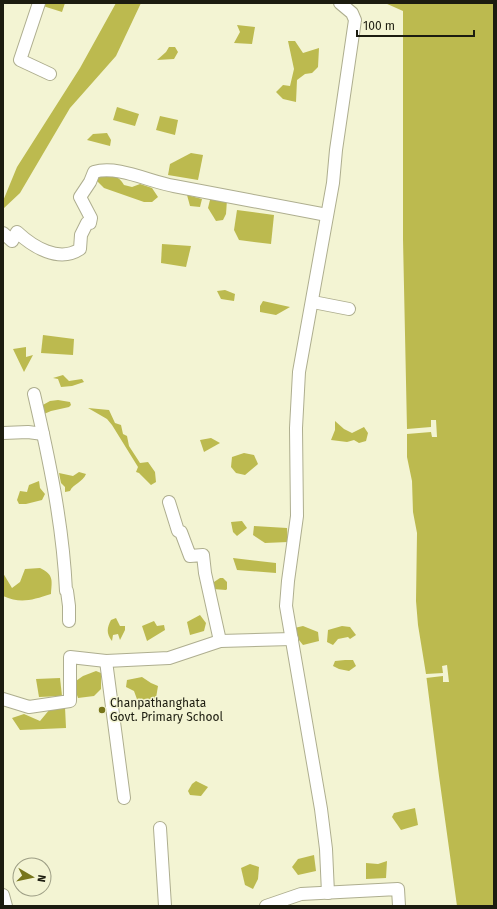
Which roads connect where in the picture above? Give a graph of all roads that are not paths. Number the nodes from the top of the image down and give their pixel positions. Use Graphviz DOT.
graph roads {
  1 [pos="39,3"];
  2 [pos="340,3"];
  3 [pos="50,74"];
  4 [pos="327,215"];
  5 [pos="3,233"];
  6 [pos="313,302"];
  7 [pos="349,309"];
  8 [pos="34,394"];
  9 [pos="3,434"];
  10 [pos="43,434"];
  11 [pos="169,502"];
  12 [pos="69,621"];
  13 [pos="292,639"];
  14 [pos="220,641"];
  15 [pos="106,661"];
  16 [pos="3,699"];
  17 [pos="124,798"];
  18 [pos="160,828"];
  19 [pos="328,893"];
  20 [pos="3,895"];
  21 [pos="6,906"];
  22 [pos="165,906"];
  23 [pos="266,906"];
  24 [pos="399,906"];
  1 -- 3 [label="street"];
  2 -- 4 [label="street"];
  4 -- 5 [label="street"];
  4 -- 6 [label="street"];
  6 -- 7 [label="street"];
  6 -- 13 [label="street"];
  8 -- 10 [label="street"];
  9 -- 10 [label="street"];
  10 -- 12 [label="street"];
  11 -- 14 [label="street"];
  13 -- 14 [label="street"];
  13 -- 19 [label="street"];
  14 -- 15 [label="street"];
  15 -- 16 [label="street"];
  15 -- 17 [label="street"];
  18 -- 22 [label="street"];
  19 -- 23 [label="street"];
  19 -- 24 [label="street"];
  20 -- 21 [label="street"];
}
